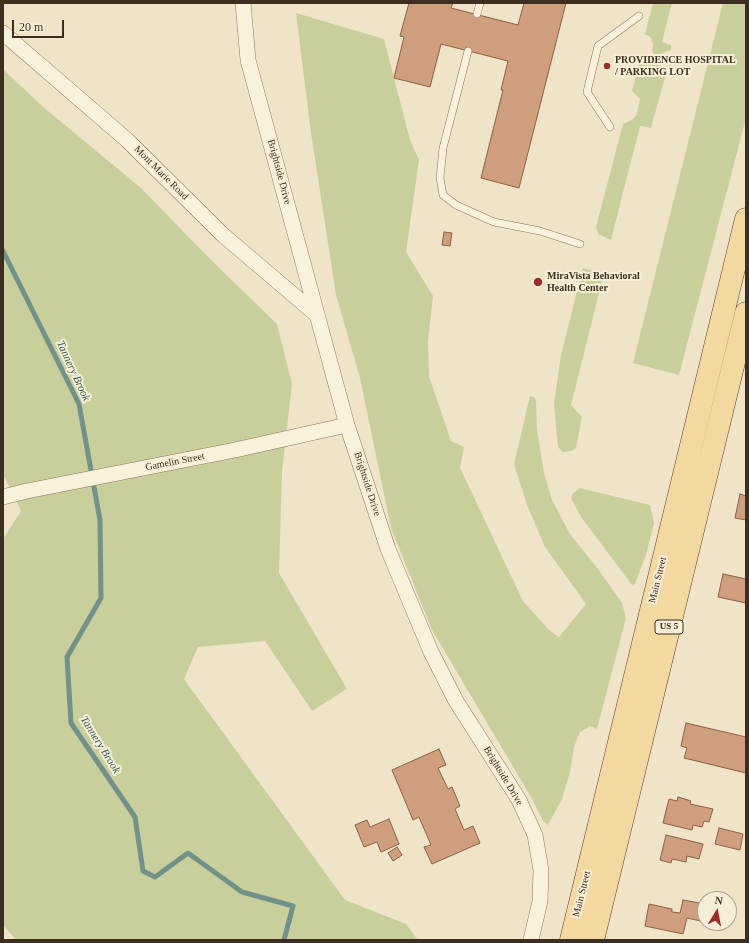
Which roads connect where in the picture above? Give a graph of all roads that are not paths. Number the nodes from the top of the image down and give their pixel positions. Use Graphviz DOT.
graph roads {
  1 [pos="243,3"];
  2 [pos="480,3"];
  3 [pos="477,14"];
  4 [pos="639,16"];
  5 [pos="3,33"];
  6 [pos="468,51"];
  7 [pos="610,127"];
  8 [pos="746,219"];
  9 [pos="580,244"];
  10 [pos="746,314"];
  11 [pos="317,315"];
  12 [pos="347,425"];
  13 [pos="3,497"];
  14 [pos="531,940"];
  15 [pos="570,940"];
  16 [pos="593,940"];
  1 -- 11 [label="street, Brightside Drive"];
  2 -- 3 [label="lane"];
  4 -- 7 [label="lane"];
  5 -- 11 [label="street, Mont Marie Road"];
  6 -- 9 [label="lane"];
  8 -- 15 [label="main road, Main Street / US 5"];
  10 -- 16 [label="main road, US 5"];
  11 -- 12 [label="street, Brightside Drive"];
  12 -- 13 [label="street, Gamelin Street"];
  12 -- 14 [label="street, Brightside Drive"];
}
